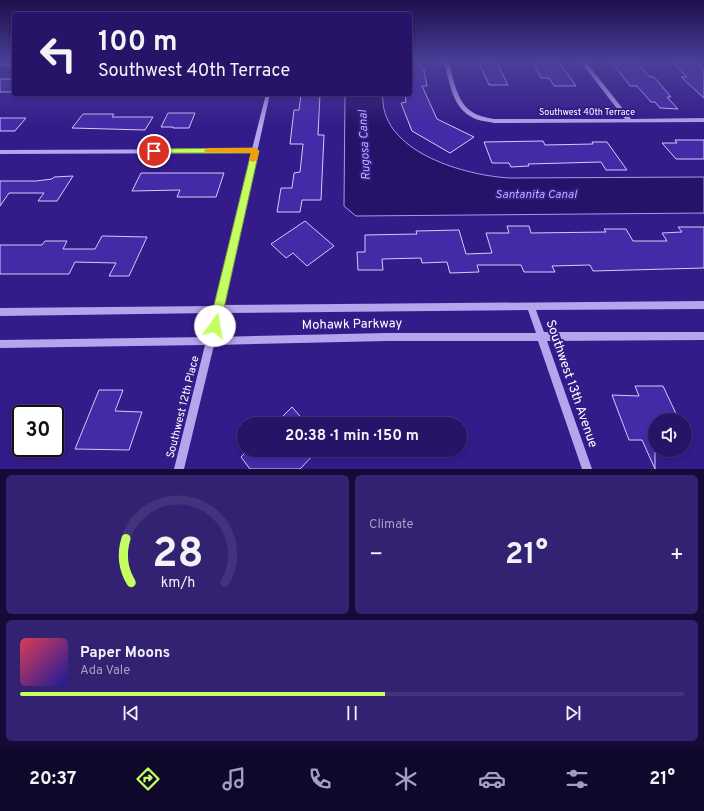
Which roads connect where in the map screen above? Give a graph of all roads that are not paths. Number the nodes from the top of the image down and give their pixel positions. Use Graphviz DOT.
graph roads {
  1 [pos="453,83"];
  2 [pos="600,83"];
  3 [pos="268,96"];
  4 [pos="704,120"];
  5 [pos="630,121"];
  6 [pos="255,151"];
  7 [pos="0,152"];
  8 [pos="704,305"];
  9 [pos="531,307"];
  10 [pos="218,310"];
  11 [pos="0,312"];
  12 [pos="704,336"];
  13 [pos="542,337"];
  14 [pos="211,341"];
  15 [pos="0,344"];
  16 [pos="179,469"];
  17 [pos="587,469"];
  1 -- 5 [label="street, Southwest 40th Terrace"];
  2 -- 5 [label="street"];
  3 -- 6 [label="street, Southwest 12th Place"];
  4 -- 5 [label="street, Southwest 40th Terrace"];
  6 -- 7 [label="street"];
  6 -- 10 [label="street, Southwest 12th Place"];
  8 -- 9 [label="street, Mohawk Parkway"];
  9 -- 10 [label="street, Mohawk Parkway"];
  9 -- 13 [label="street, Southwest 13th Avenue"];
  10 -- 11 [label="street, Mohawk Parkway"];
  10 -- 14 [label="street, Southwest 12th Place"];
  12 -- 13 [label="street, Mohawk Parkway"];
  13 -- 14 [label="street, Mohawk Parkway"];
  13 -- 17 [label="street, Southwest 13th Avenue"];
  14 -- 15 [label="street, Mohawk Parkway"];
  14 -- 16 [label="street, Southwest 12th Place"];
}
